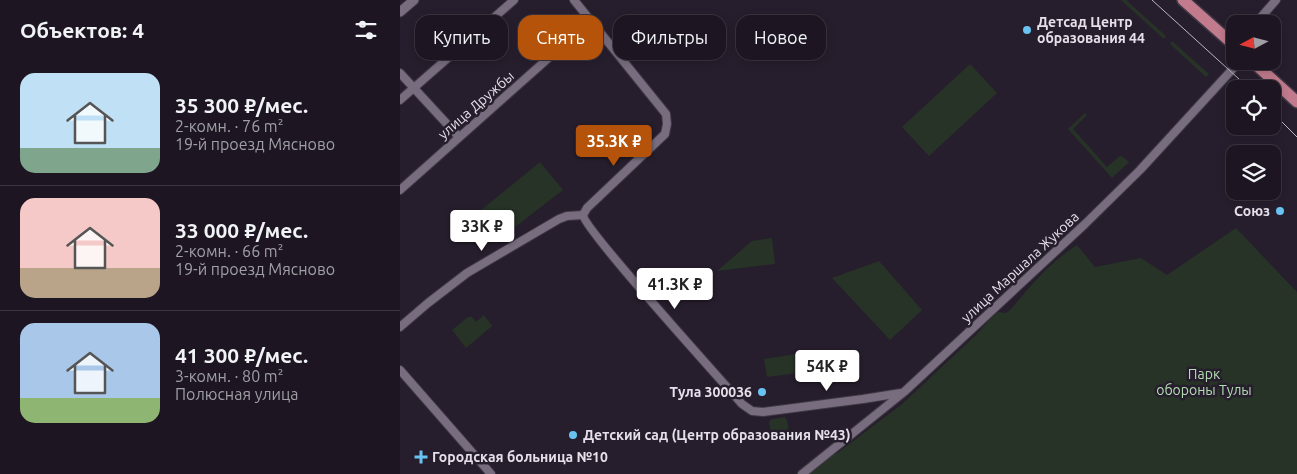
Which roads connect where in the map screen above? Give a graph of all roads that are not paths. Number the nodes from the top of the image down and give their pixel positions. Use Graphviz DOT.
graph roads {
  1 [pos="414,0"];
  2 [pos="514,0"];
  3 [pos="574,0"];
  4 [pos="1183,0"];
  5 [pos="1276,0"];
  6 [pos="400,12"];
  7 [pos="585,15"];
  8 [pos="1263,15"];
  9 [pos="603,37"];
  10 [pos="1226,38"];
  11 [pos="546,60"];
  12 [pos="1232,70"];
  13 [pos="1262,70"];
  14 [pos="400,73"];
  15 [pos="414,88"];
  16 [pos="400,100"];
  17 [pos="1297,102"];
  18 [pos="458,137"];
  19 [pos="400,190"];
  20 [pos="583,215"];
  21 [pos="400,327"];
  22 [pos="400,370"];
  23 [pos="904,392"];
  24 [pos="490,474"];
  25 [pos="802,474"];
  1 -- 6 [label="street"];
  2 -- 15 [label="street"];
  3 -- 7 [label="street"];
  4 -- 10 [label="main road"];
  5 -- 8 [label="street"];
  9 -- 20 [label="street"];
  11 -- 18 [label="street, улица Дружбы"];
  12 -- 23 [label="street, улица Маршала Жукова"];
  13 -- 17 [label="main road"];
  14 -- 15 [label="street"];
  15 -- 16 [label="street"];
  15 -- 18 [label="street"];
  18 -- 19 [label="street, улица Дружбы"];
  20 -- 21 [label="street"];
  20 -- 23 [label="street"];
  22 -- 24 [label="street"];
  23 -- 25 [label="street, улица Маршала Жукова"];
}
